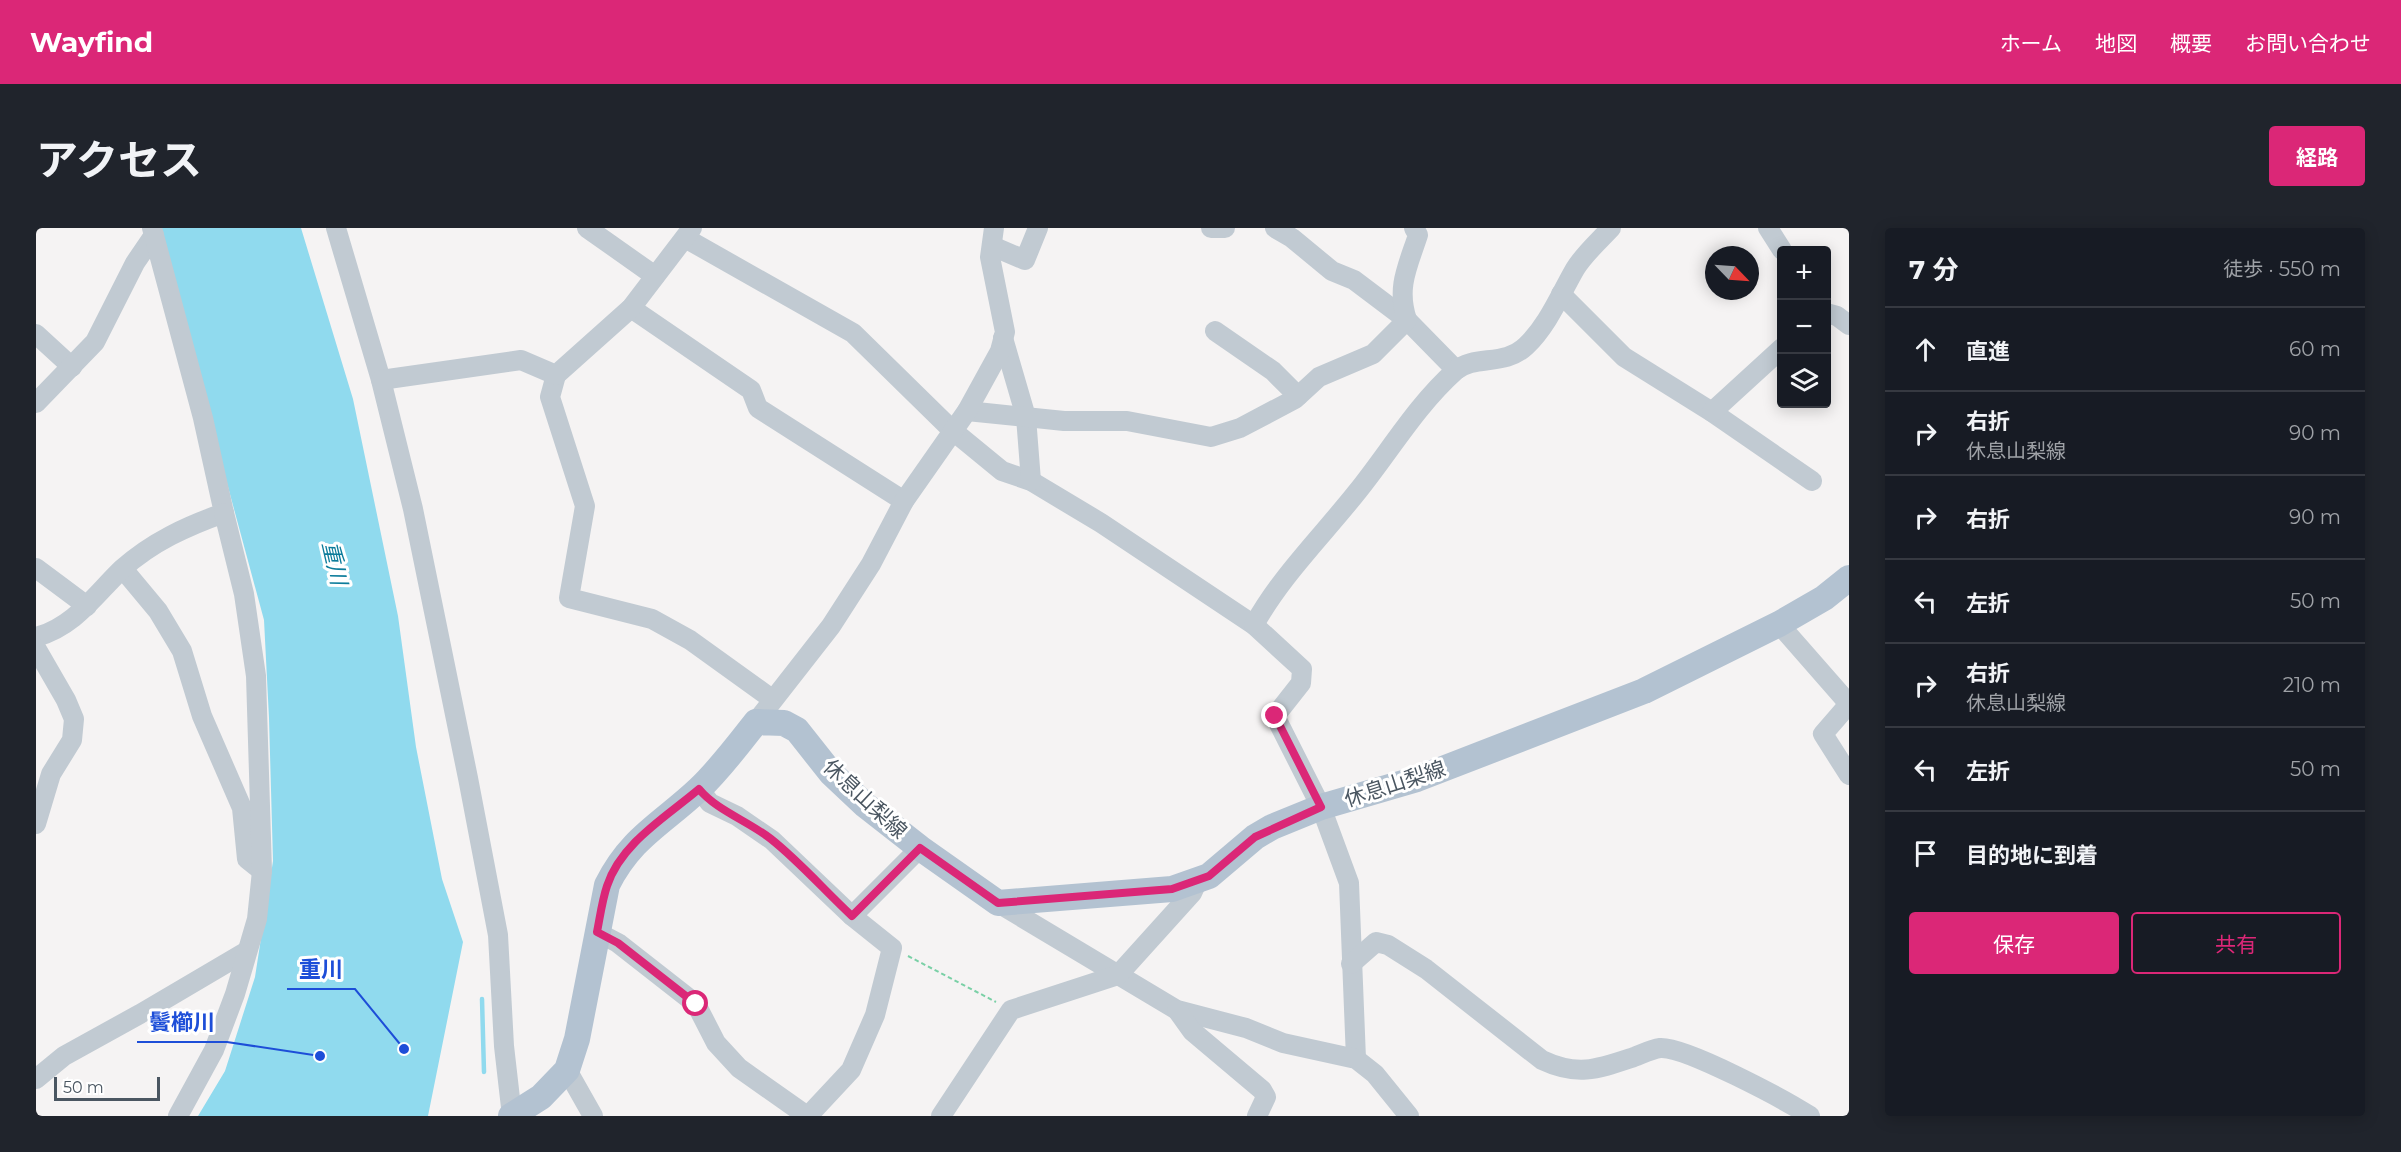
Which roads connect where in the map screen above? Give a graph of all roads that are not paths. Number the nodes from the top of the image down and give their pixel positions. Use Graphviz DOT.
graph roads {
  1 [pos="336,228"];
  2 [pos="587,228"];
  3 [pos="1038,228"];
  4 [pos="1211,228"];
  5 [pos="1225,228"];
  6 [pos="1275,228"];
  7 [pos="1414,228"];
  8 [pos="1611,228"];
  9 [pos="1769,229"];
  10 [pos="153,231"];
  11 [pos="689,233"];
  12 [pos="993,237"];
  13 [pos="1780,246"];
  14 [pos="655,276"];
  15 [pos="1562,294"];
  16 [pos="631,308"];
  17 [pos="1831,314"];
  18 [pos="1407,320"];
  19 [pos="1849,325"];
  20 [pos="1215,331"];
  21 [pos="36,334"];
  22 [pos="1003,338"];
  23 [pos="1777,353"];
  24 [pos="72,367"];
  25 [pos="1456,370"];
  26 [pos="556,375"];
  27 [pos="381,380"];
  28 [pos="1299,396"];
  29 [pos="36,403"];
  30 [pos="967,411"];
  31 [pos="1713,412"];
  32 [pos="1026,417"];
  33 [pos="952,430"];
  34 [pos="1031,481"];
  35 [pos="1812,481"];
  36 [pos="904,501"];
  37 [pos="224,513"];
  38 [pos="36,568"];
  39 [pos="123,569"];
  40 [pos="1849,578"];
  41 [pos="87,606"];
  42 [pos="1779,624"];
  43 [pos="1254,625"];
  44 [pos="36,637"];
  45 [pos="36,648"];
  46 [pos="772,699"];
  47 [pos="1849,704"];
  48 [pos="756,722"];
  49 [pos="1849,775"];
  50 [pos="699,789"];
  51 [pos="1321,807"];
  52 [pos="36,824"];
  53 [pos="920,848"];
  54 [pos="262,871"];
  55 [pos="1198,880"];
  56 [pos="998,903"];
  57 [pos="852,916"];
  58 [pos="597,932"];
  59 [pos="247,951"];
  60 [pos="1351,964"];
  61 [pos="1118,975"];
  62 [pos="1177,1010"];
  63 [pos="1356,1059"];
  64 [pos="567,1070"];
  65 [pos="36,1079"];
  66 [pos="178,1116"];
  67 [pos="511,1116"];
  68 [pos="593,1116"];
  69 [pos="807,1116"];
  70 [pos="941,1116"];
  71 [pos="1257,1116"];
  72 [pos="1409,1116"];
  73 [pos="1810,1116"];
  1 -- 27 [label="street"];
  2 -- 14 [label="street"];
  3 -- 12 [label="street"];
  4 -- 5 [label="street"];
  6 -- 18 [label="street"];
  7 -- 18 [label="street"];
  8 -- 15 [label="street"];
  9 -- 13 [label="street"];
  10 -- 24 [label="street"];
  10 -- 37 [label="street"];
  11 -- 14 [label="street"];
  11 -- 33 [label="street"];
  12 -- 22 [label="street"];
  14 -- 16 [label="street"];
  15 -- 25 [label="street"];
  15 -- 31 [label="street"];
  16 -- 26 [label="street"];
  16 -- 36 [label="street"];
  17 -- 19 [label="street"];
  18 -- 25 [label="street"];
  18 -- 28 [label="street"];
  20 -- 28 [label="street"];
  21 -- 24 [label="street"];
  22 -- 30 [label="street"];
  22 -- 32 [label="street"];
  23 -- 31 [label="street"];
  24 -- 29 [label="street"];
  25 -- 43 [label="street"];
  26 -- 27 [label="street"];
  26 -- 46 [label="street"];
  27 -- 67 [label="street"];
  28 -- 32 [label="street"];
  30 -- 32 [label="street"];
  30 -- 33 [label="street"];
  31 -- 35 [label="street"];
  32 -- 34 [label="street"];
  33 -- 34 [label="street"];
  33 -- 36 [label="street"];
  34 -- 43 [label="street"];
  36 -- 46 [label="street"];
  37 -- 39 [label="street"];
  37 -- 54 [label="street"];
  38 -- 41 [label="street"];
  39 -- 41 [label="street"];
  39 -- 54 [label="street"];
  40 -- 42 [label="main road, 休息山梨線"];
  41 -- 44 [label="street"];
  42 -- 47 [label="street"];
  42 -- 51 [label="main road, 休息山梨線"];
  43 -- 51 [label="street"];
  45 -- 52 [label="street"];
  46 -- 48 [label="street"];
  47 -- 49 [label="street"];
  48 -- 50 [label="main road"];
  48 -- 53 [label="main road, 休息山梨線"];
  50 -- 57 [label="street"];
  50 -- 58 [label="main road"];
  51 -- 55 [label="main road, 休息山梨線"];
  51 -- 60 [label="street"];
  53 -- 56 [label="main road, 休息山梨線"];
  53 -- 57 [label="street"];
  54 -- 59 [label="street"];
  55 -- 56 [label="main road, 休息山梨線"];
  55 -- 61 [label="street"];
  56 -- 61 [label="street"];
  57 -- 69 [label="street"];
  58 -- 64 [label="main road"];
  58 -- 69 [label="street"];
  59 -- 65 [label="street"];
  59 -- 66 [label="street"];
  60 -- 63 [label="street"];
  60 -- 73 [label="street"];
  61 -- 62 [label="street"];
  61 -- 70 [label="street"];
  62 -- 63 [label="street"];
  62 -- 71 [label="street"];
  63 -- 72 [label="street"];
  64 -- 67 [label="main road"];
  64 -- 68 [label="street"];
}
